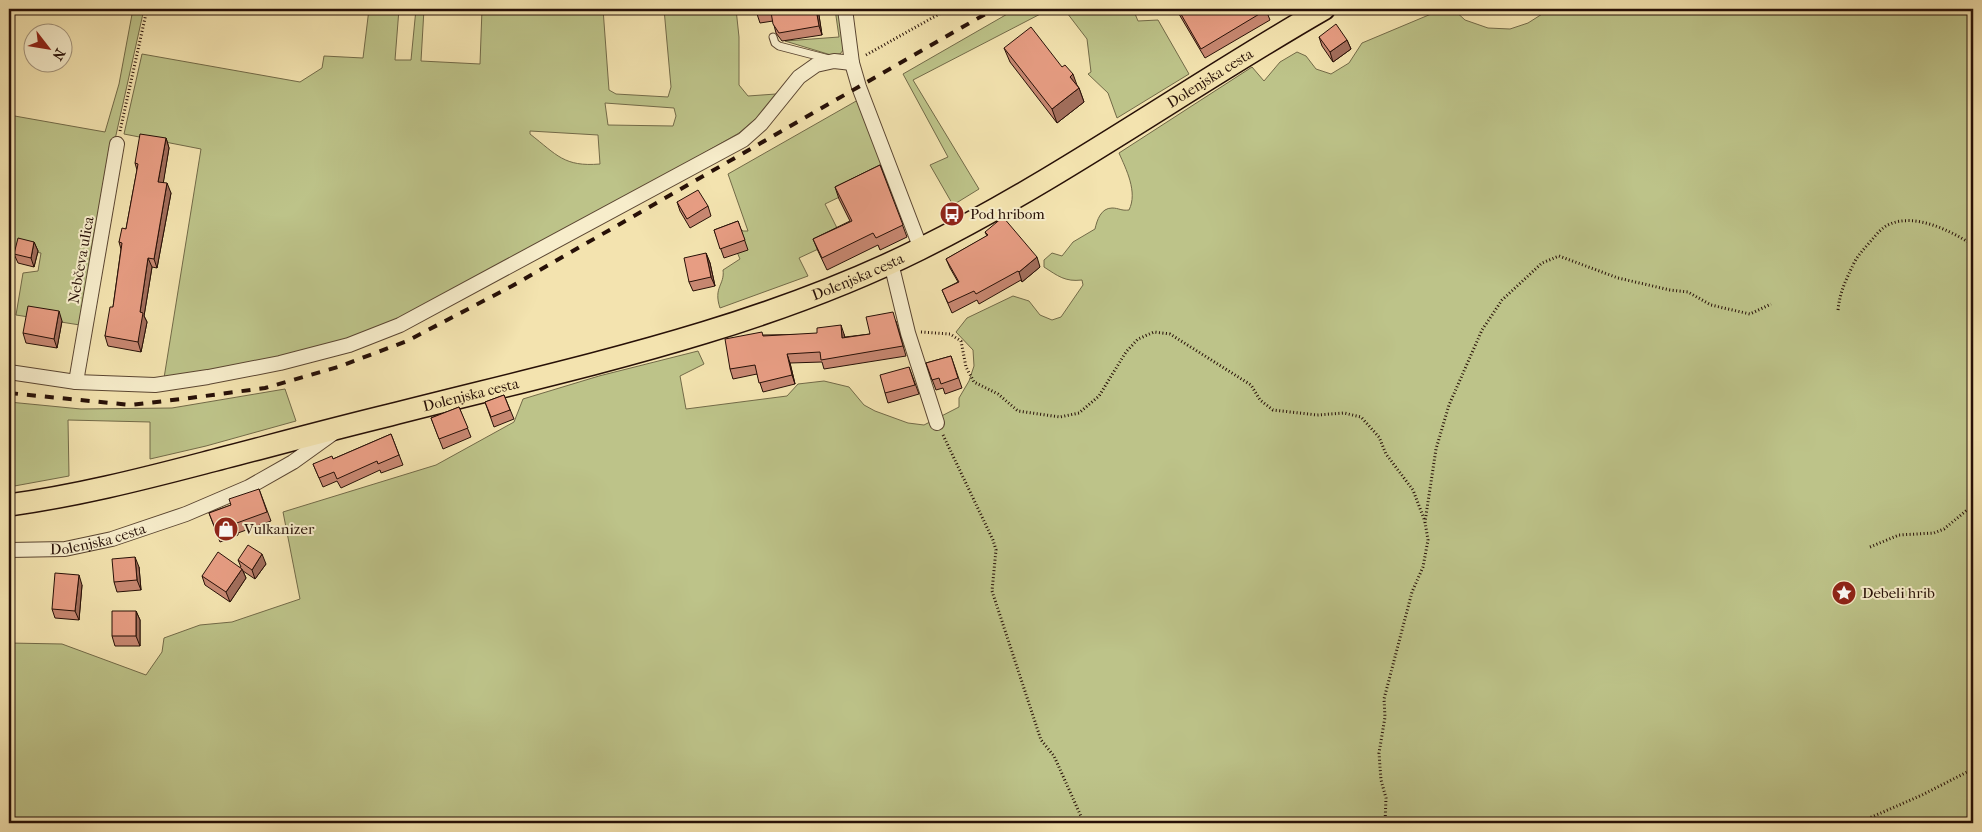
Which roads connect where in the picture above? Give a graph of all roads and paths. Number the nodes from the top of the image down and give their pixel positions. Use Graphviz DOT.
graph roads {
  1 [pos="147,9"];
  2 [pos="845,9"];
  3 [pos="948,9"];
  4 [pos="1324,9"];
  5 [pos="773,37"];
  6 [pos="834,61"];
  7 [pos="852,62"];
  8 [pos="117,144"];
  9 [pos="1973,245"];
  10 [pos="921,249"];
  11 [pos="891,263"];
  12 [pos="1771,304"];
  13 [pos="1838,310"];
  14 [pos="908,333"];
  15 [pos="9,372"];
  16 [pos="76,382"];
  17 [pos="937,423"];
  18 [pos="341,427"];
  19 [pos="9,505"];
  20 [pos="1973,505"];
  21 [pos="1424,522"];
  22 [pos="1870,547"];
  23 [pos="9,550"];
  24 [pos="1973,769"];
  25 [pos="1084,823"];
  26 [pos="1385,823"];
  27 [pos="1858,823"];
  1 -- 8 [label="path"];
  2 -- 7 [label="street"];
  3 -- 7 [label="path"];
  4 -- 10 [label="main road, Dolenjska cesta"];
  5 -- 6 [label="lane"];
  6 -- 7 [label="street"];
  6 -- 16 [label="street"];
  7 -- 10 [label="street"];
  8 -- 16 [label="street, Nebčeva ulica"];
  9 -- 13 [label="path"];
  10 -- 11 [label="main road, Dolenjska cesta"];
  11 -- 14 [label="street"];
  11 -- 18 [label="main road, Dolenjska cesta"];
  12 -- 21 [label="path"];
  14 -- 17 [label="street"];
  14 -- 21 [label="path"];
  15 -- 16 [label="street"];
  17 -- 25 [label="path"];
  18 -- 19 [label="main road, Dolenjska cesta"];
  18 -- 23 [label="street, Dolenjska cesta"];
  20 -- 22 [label="path"];
  21 -- 26 [label="path"];
  24 -- 27 [label="path"];
}
